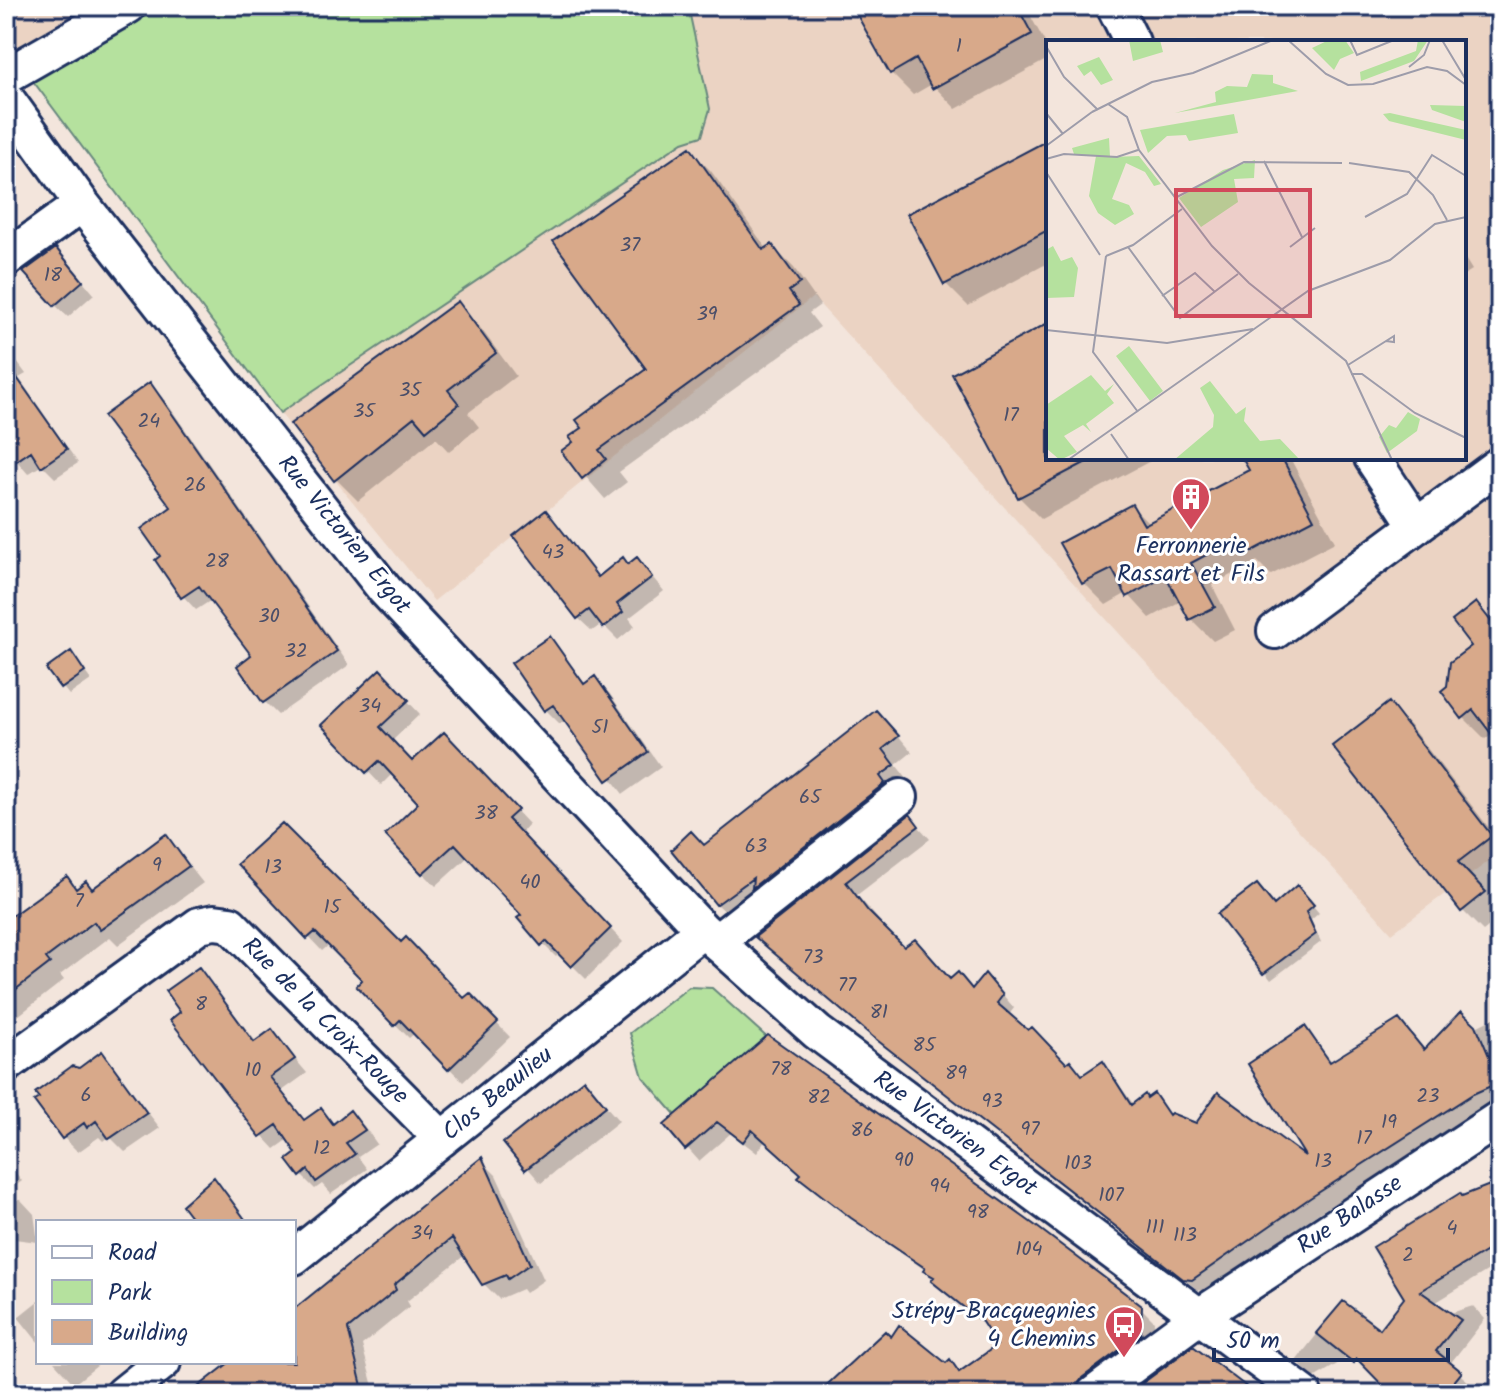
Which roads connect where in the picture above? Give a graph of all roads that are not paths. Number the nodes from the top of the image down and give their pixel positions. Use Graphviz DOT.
graph roads {
  1 [pos="128,6"];
  2 [pos="1114,6"];
  3 [pos="1131,40"];
  4 [pos="6,76"];
  5 [pos="6,98"];
  6 [pos="82,204"];
  7 [pos="6,259"];
  8 [pos="1373,460"];
  9 [pos="1500,464"];
  10 [pos="1417,526"];
  11 [pos="1275,631"];
  12 [pos="900,797"];
  13 [pos="710,936"];
  14 [pos="6,1065"];
  15 [pos="1500,1118"];
  16 [pos="442,1139"];
  17 [pos="296,1255"];
  18 [pos="1201,1315"];
  19 [pos="160,1364"];
  20 [pos="123,1394"];
  21 [pos="1094,1394"];
  22 [pos="1304,1394"];
  1 -- 4 [label="street"];
  2 -- 3 [label="street"];
  5 -- 6 [label="street, Rue Victorien Ergot"];
  6 -- 7 [label="street"];
  6 -- 13 [label="street, Rue Victorien Ergot"];
  8 -- 10 [label="street"];
  9 -- 10 [label="street"];
  10 -- 11 [label="street"];
  12 -- 13 [label="street"];
  13 -- 16 [label="street, Clos Beaulieu"];
  13 -- 18 [label="street, Rue Victorien Ergot"];
  14 -- 16 [label="street, Rue de la Croix-Rouge"];
  15 -- 18 [label="street, Rue Balasse"];
  16 -- 17 [label="street, Clos Beaulieu"];
  18 -- 21 [label="street, Rue Balasse"];
  18 -- 22 [label="street, Rue Victorien Ergot"];
  19 -- 20 [label="street"];
}
